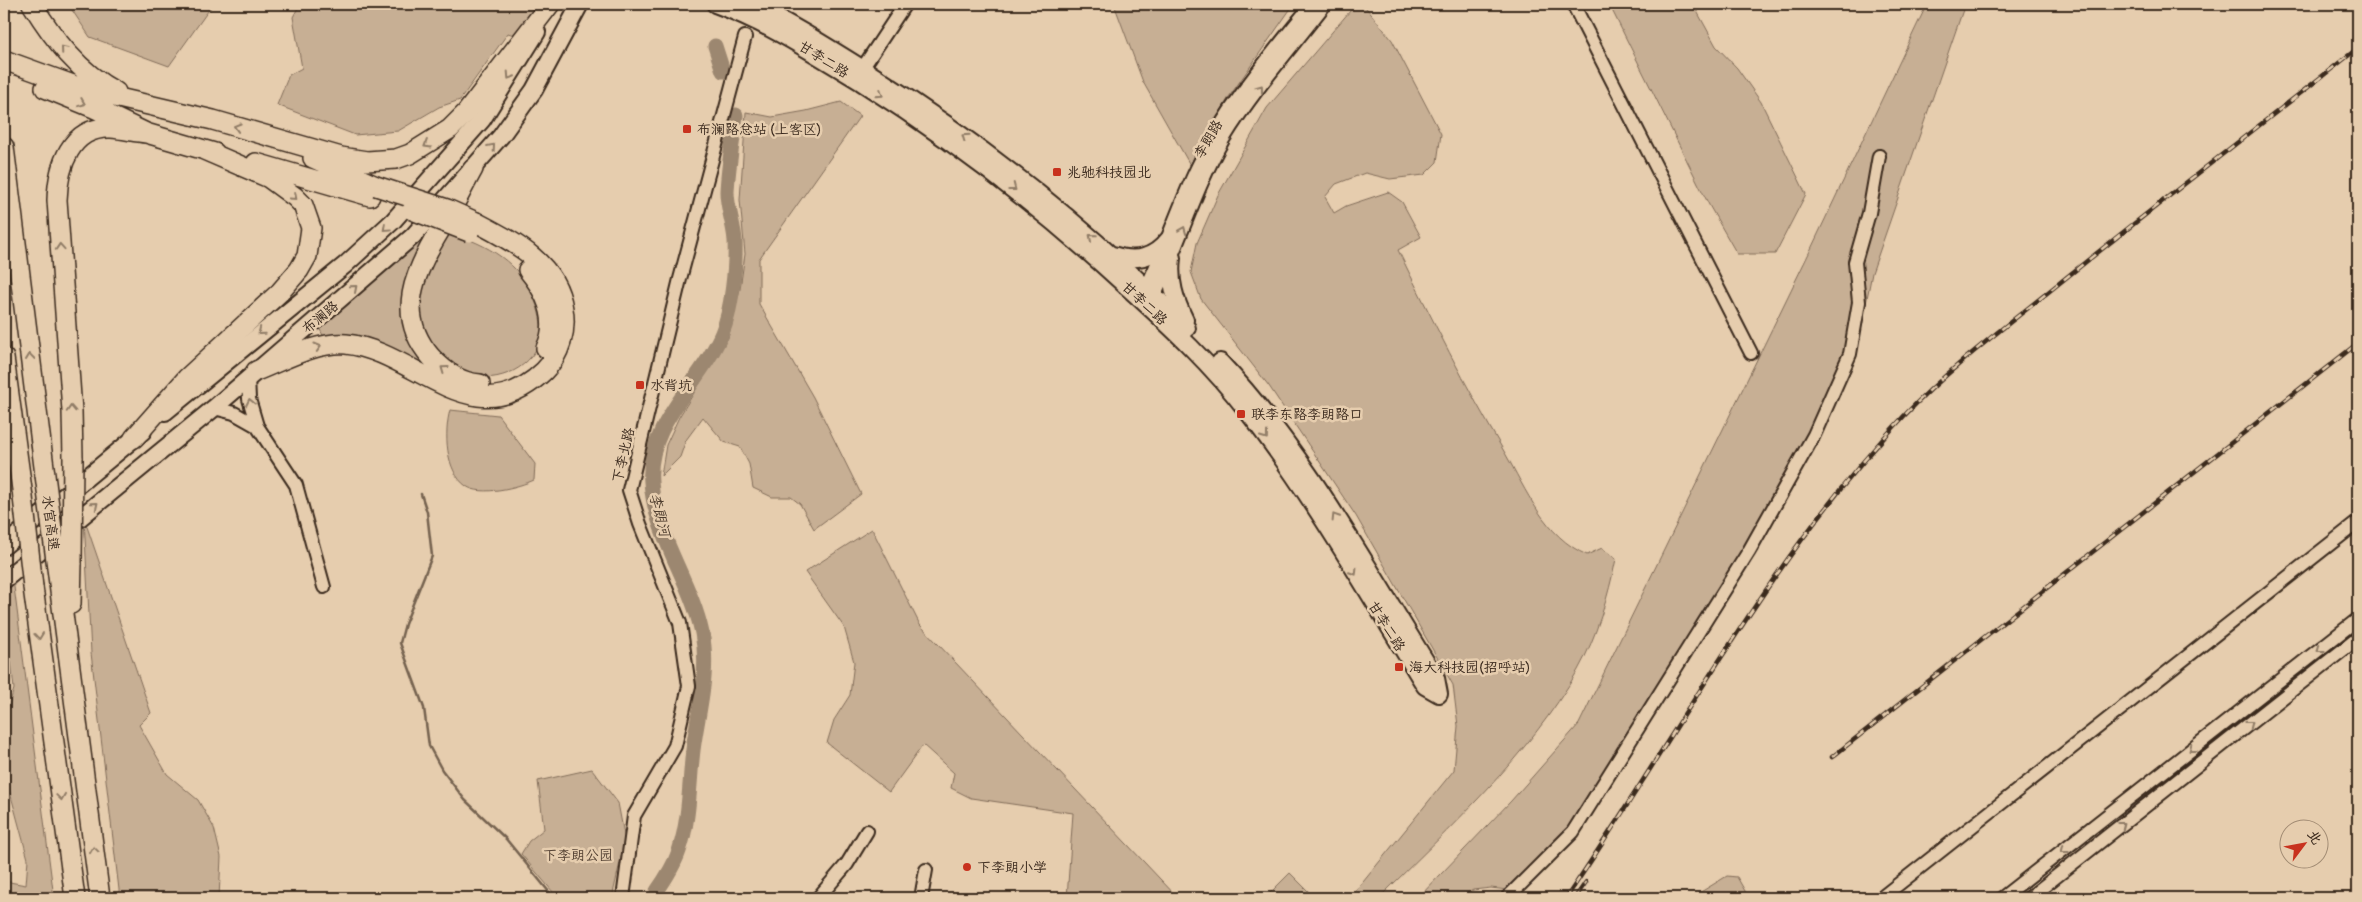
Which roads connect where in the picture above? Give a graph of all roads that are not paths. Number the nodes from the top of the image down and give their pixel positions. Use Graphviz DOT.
graph roads {
  1 [pos="32,4"];
  2 [pos="551,4"];
  3 [pos="580,4"];
  4 [pos="715,4"];
  5 [pos="750,4"];
  6 [pos="905,4"];
  7 [pos="1312,4"];
  8 [pos="1325,4"];
  9 [pos="1573,4"];
  10 [pos="745,37"];
  11 [pos="4,60"];
  12 [pos="4,73"];
  13 [pos="859,74"];
  14 [pos="147,105"];
  15 [pos="146,133"];
  16 [pos="268,137"];
  17 [pos="4,146"];
  18 [pos="204,150"];
  19 [pos="1879,156"];
  20 [pos="473,169"];
  21 [pos="373,191"];
  22 [pos="472,227"];
  23 [pos="1168,240"];
  24 [pos="1112,255"];
  25 [pos="1172,258"];
  26 [pos="1148,297"];
  27 [pos="1194,335"];
  28 [pos="1751,354"];
  29 [pos="4,358"];
  30 [pos="252,374"];
  31 [pos="214,408"];
  32 [pos="257,426"];
  33 [pos="134,438"];
  34 [pos="2358,522"];
  35 [pos="4,546"];
  36 [pos="65,565"];
  37 [pos="4,580"];
  38 [pos="324,587"];
  39 [pos="2358,619"];
  40 [pos="2358,638"];
  41 [pos="867,831"];
  42 [pos="926,870"];
  43 [pos="75,898"];
  44 [pos="100,898"];
  45 [pos="623,898"];
  46 [pos="818,898"];
  47 [pos="921,898"];
  48 [pos="1507,898"];
  49 [pos="1881,898"];
  50 [pos="2002,898"];
  51 [pos="2029,898"];
  14 -- 1 [label="highway, one-way"];
  2 -- 16 [label="highway, one-way"];
  2 -- 33 [label="main road, 布澜路, one-way"];
  20 -- 3 [label="main road, 布澜路, one-way"];
  4 -- 13 [label="main road, 甘李二路"];
  5 -- 13 [label="main road, 甘李二路"];
  6 -- 13 [label="street"];
  7 -- 23 [label="street, 李朗路"];
  25 -- 8 [label="street, 李朗路, one-way"];
  9 -- 28 [label="street"];
  10 -- 45 [label="street, 下李北路"];
  11 -- 14 [label="highway"];
  12 -- 15 [label="highway, one-way"];
  24 -- 13 [label="main road, 甘李二路, one-way"];
  13 -- 26 [label="main road, 甘李二路, one-way"];
  16 -- 14 [label="highway, one-way"];
  15 -- 18 [label="highway"];
  36 -- 15 [label="highway, one-way, bridge"];
  16 -- 21 [label="highway"];
  36 -- 17 [label="highway, 水官高速, one-way, bridge"];
  18 -- 21 [label="highway"];
  18 -- 33 [label="highway, one-way"];
  19 -- 48 [label="street"];
  22 -- 20 [label="highway, one-way"];
  30 -- 20 [label="main road, 布澜路, one-way"];
  21 -- 22 [label="highway, bridge"];
  30 -- 22 [label="highway, one-way"];
  23 -- 24 [label="main road"];
  23 -- 26 [label="street, 李朗路"];
  24 -- 26 [label="main road, 甘李二路"];
  25 -- 26 [label="street, 李朗路"];
  25 -- 27 [label="main road"];
  26 -- 27 [label="main road, 甘李二路"];
  26 -- 27 [label="main road, 甘李二路, one-way"];
  29 -- 43 [label="highway, 水官高速, one-way, bridge"];
  30 -- 31 [label="main road, 布澜路"];
  32 -- 30 [label="street, one-way"];
  31 -- 32 [label="street"];
  37 -- 31 [label="main road, 布澜路, one-way"];
  32 -- 38 [label="street"];
  33 -- 35 [label="main road, 布澜路"];
  34 -- 49 [label="street"];
  44 -- 36 [label="highway, one-way"];
  39 -- 50 [label="street, one-way"];
  51 -- 40 [label="street, one-way"];
  41 -- 46 [label="street"];
  42 -- 47 [label="street"];
}
